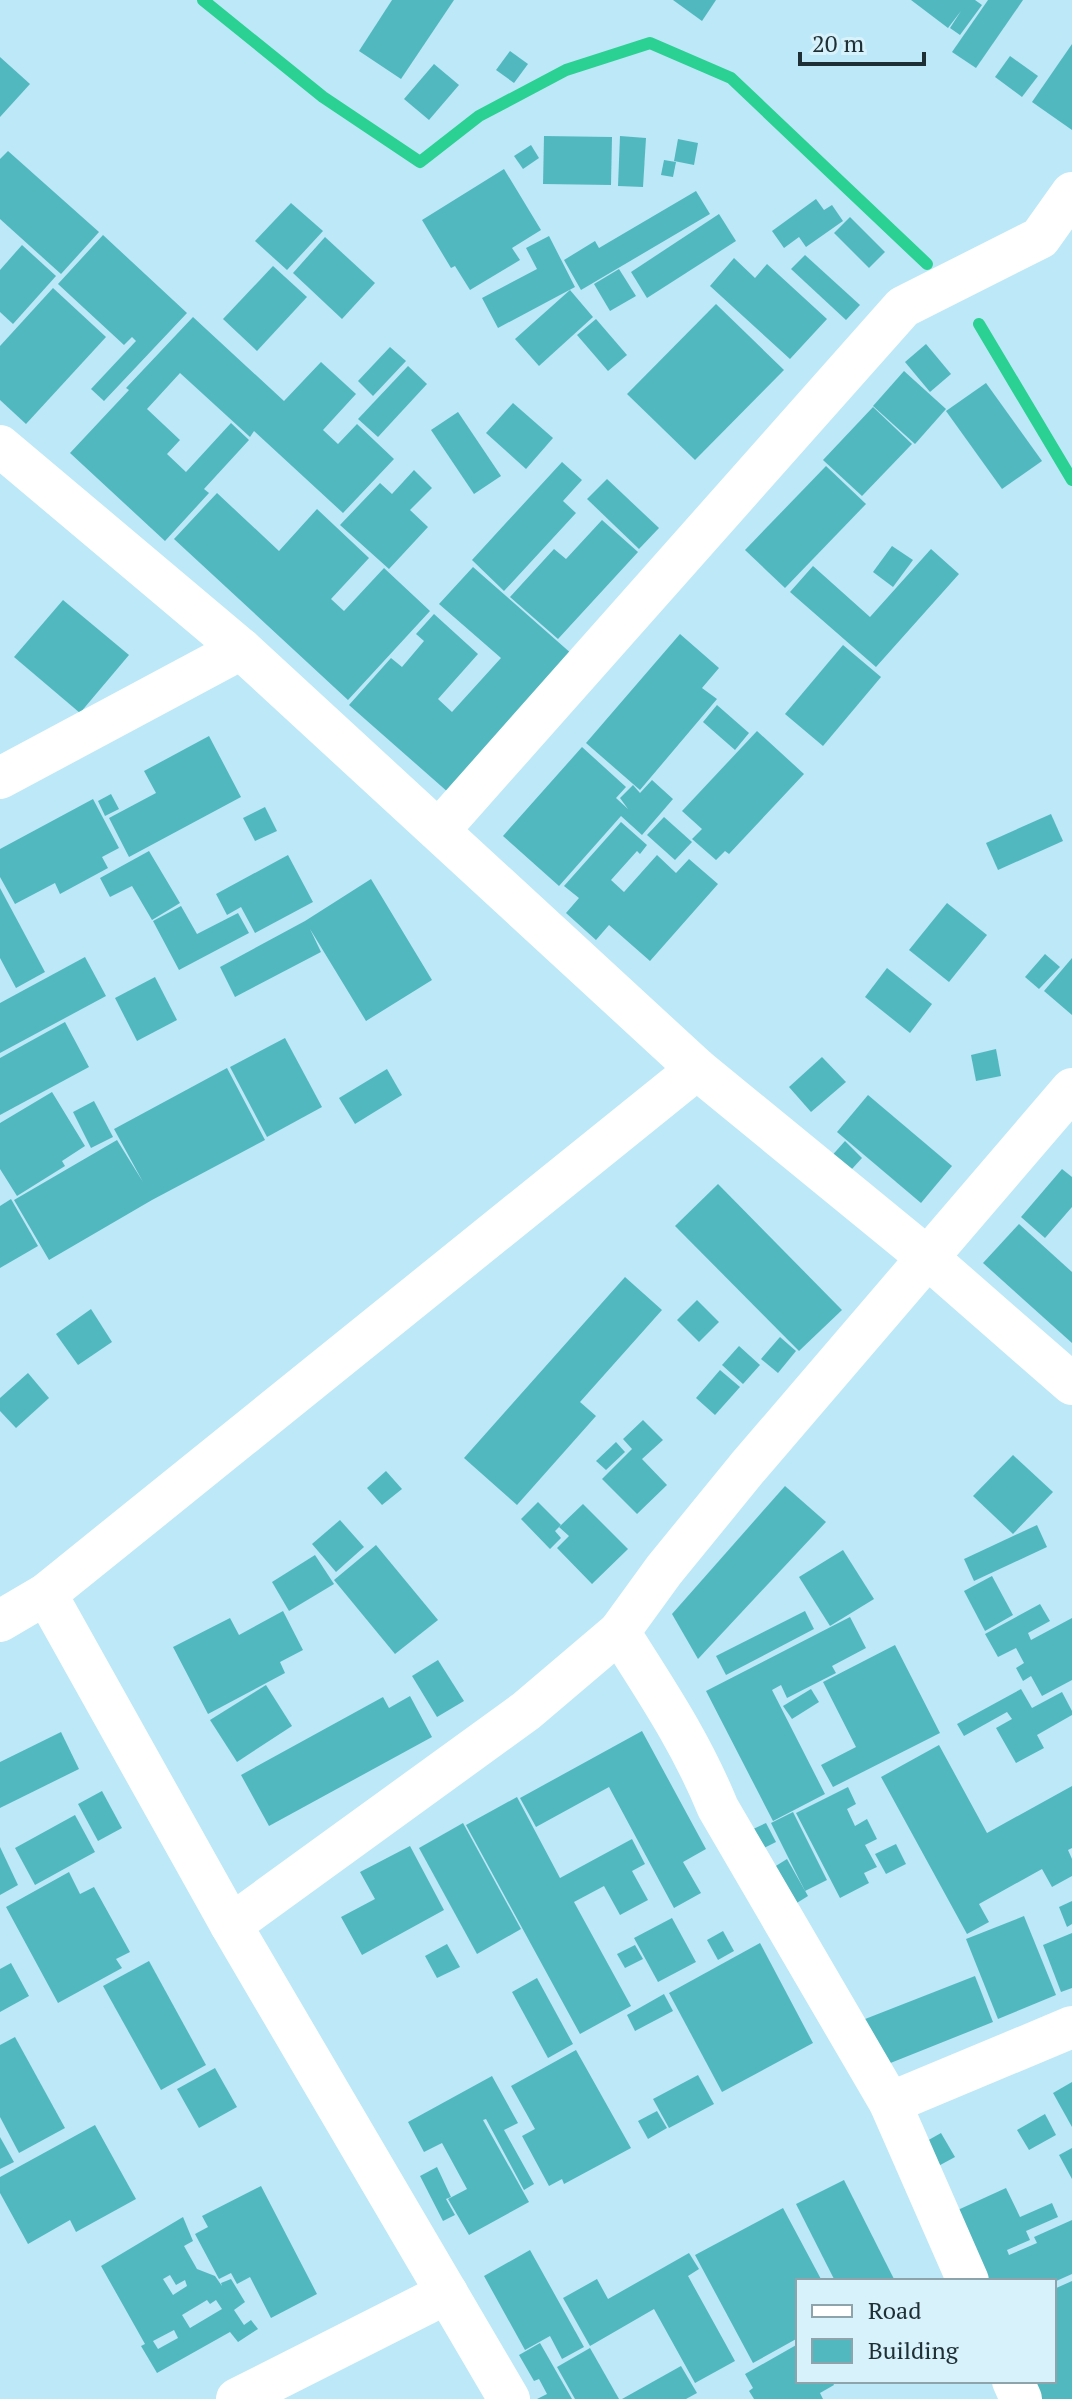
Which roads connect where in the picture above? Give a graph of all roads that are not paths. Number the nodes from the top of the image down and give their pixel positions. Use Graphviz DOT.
graph roads {
  1 [pos="1072,193"];
  2 [pos="0,446"];
  3 [pos="241,649"];
  4 [pos="0,778"];
  5 [pos="439,830"];
  6 [pos="697,1069"];
  7 [pos="1072,1089"];
  8 [pos="929,1259"];
  9 [pos="1072,1384"];
  10 [pos="46,1594"];
  11 [pos="0,1621"];
  12 [pos="619,1632"];
  13 [pos="231,1925"];
  14 [pos="1072,2027"];
  15 [pos="890,2103"];
  16 [pos="967,2279"];
  17 [pos="447,2293"];
  18 [pos="237,2399"];
  19 [pos="509,2399"];
  1 -- 5 [label="street"];
  2 -- 3 [label="street"];
  3 -- 4 [label="street"];
  3 -- 5 [label="street"];
  5 -- 6 [label="street"];
  6 -- 8 [label="street"];
  6 -- 10 [label="street"];
  7 -- 8 [label="street"];
  8 -- 9 [label="street"];
  8 -- 12 [label="street"];
  10 -- 11 [label="street"];
  10 -- 13 [label="street"];
  12 -- 13 [label="street"];
  12 -- 15 [label="street"];
  13 -- 17 [label="street"];
  14 -- 15 [label="street"];
  15 -- 16 [label="street"];
  17 -- 18 [label="street"];
  17 -- 19 [label="street"];
}
